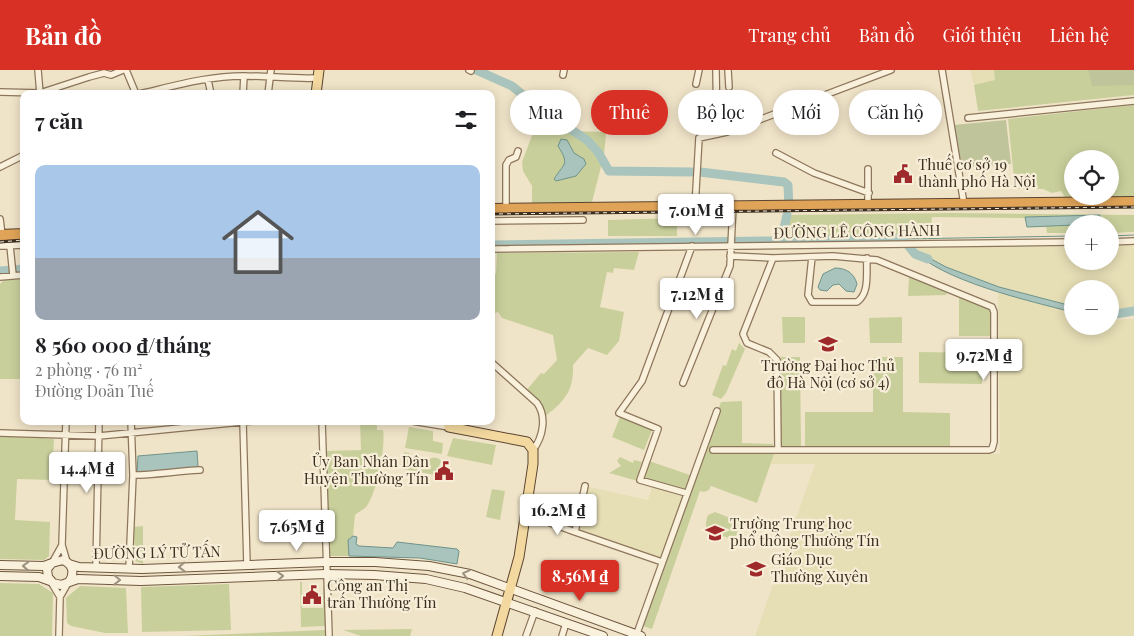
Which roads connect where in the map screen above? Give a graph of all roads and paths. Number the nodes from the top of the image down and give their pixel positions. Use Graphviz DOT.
graph roads {
  1 [pos="38,70"];
  2 [pos="125,70"];
  3 [pos="271,70"];
  4 [pos="699,70"];
  5 [pos="716,70"];
  6 [pos="728,70"];
  7 [pos="891,70"];
  8 [pos="942,70"];
  9 [pos="318,74"];
  10 [pos="244,76"];
  11 [pos="268,78"];
  12 [pos="208,80"];
  13 [pos="696,84"];
  14 [pos="729,86"];
  15 [pos="40,90"];
  16 [pos="49,90"];
  17 [pos="136,90"];
  18 [pos="158,90"];
  19 [pos="210,90"];
  20 [pos="243,90"];
  21 [pos="268,90"];
  22 [pos="316,90"];
  23 [pos="716,90"];
  24 [pos="0,92"];
  25 [pos="20,92"];
  26 [pos="1134,101"];
  27 [pos="763,118"];
  28 [pos="968,118"];
  29 [pos="711,135"];
  30 [pos="518,150"];
  31 [pos="776,154"];
  32 [pos="20,157"];
  33 [pos="0,167"];
  34 [pos="868,169"];
  35 [pos="869,193"];
  36 [pos="1134,202"];
  37 [pos="964,204"];
  38 [pos="868,205"];
  39 [pos="733,206"];
  40 [pos="694,207"];
  41 [pos="506,208"];
  42 [pos="495,209"];
  43 [pos="0,219"];
  44 [pos="583,220"];
  45 [pos="495,221"];
  46 [pos="20,234"];
  47 [pos="1,235"];
  48 [pos="731,242"];
  49 [pos="1064,242"];
  50 [pos="1119,242"];
  51 [pos="1134,242"];
  52 [pos="20,245"];
  53 [pos="0,246"];
  54 [pos="10,246"];
  55 [pos="692,246"];
  56 [pos="833,246"];
  57 [pos="495,249"];
  58 [pos="730,256"];
  59 [pos="833,256"];
  60 [pos="812,257"];
  61 [pos="773,258"];
  62 [pos="866,258"];
  63 [pos="13,273"];
  64 [pos="20,274"];
  65 [pos="0,277"];
  66 [pos="495,366"];
  67 [pos="683,383"];
  68 [pos="717,411"];
  69 [pos="66,425"];
  70 [pos="99,425"];
  71 [pos="131,425"];
  72 [pos="212,425"];
  73 [pos="239,425"];
  74 [pos="322,425"];
  75 [pos="456,425"];
  76 [pos="0,433"];
  77 [pos="132,434"];
  78 [pos="65,435"];
  79 [pos="99,436"];
  80 [pos="533,450"];
  81 [pos="713,450"];
  82 [pos="778,450"];
  83 [pos="200,470"];
  84 [pos="132,475"];
  85 [pos="585,486"];
  86 [pos="686,493"];
  87 [pos="526,514"];
  88 [pos="575,532"];
  89 [pos="62,545"];
  90 [pos="326,562"];
  91 [pos="662,562"];
  92 [pos="52,563"];
  93 [pos="68,563"];
  94 [pos="384,563"];
  95 [pos="0,565"];
  96 [pos="238,565"];
  97 [pos="247,565"];
  98 [pos="96,568"];
  99 [pos="130,569"];
  100 [pos="326,574"];
  101 [pos="384,575"];
  102 [pos="0,576"];
  103 [pos="239,577"];
  104 [pos="50,581"];
  105 [pos="69,582"];
  106 [pos="512,589"];
  107 [pos="60,597"];
  108 [pos="510,602"];
  109 [pos="534,611"];
  110 [pos="566,622"];
  111 [pos="600,635"];
  112 [pos="638,635"];
  113 [pos="59,636"];
  114 [pos="329,636"];
  115 [pos="497,636"];
  116 [pos="502,636"];
  117 [pos="526,636"];
  118 [pos="562,636"];
  1 -- 15 [label="street"];
  2 -- 16 [label="street"];
  2 -- 17 [label="street"];
  3 -- 11 [label="street"];
  4 -- 13 [label="street"];
  5 -- 23 [label="street"];
  6 -- 14 [label="street"];
  7 -- 27 [label="street"];
  8 -- 37 [label="street"];
  9 -- 11 [label="street"];
  9 -- 22 [label="main road"];
  10 -- 11 [label="street"];
  10 -- 12 [label="street"];
  10 -- 20 [label="street"];
  11 -- 21 [label="street"];
  12 -- 18 [label="street"];
  12 -- 19 [label="street"];
  24 -- 25 [label="street"];
  26 -- 28 [label="street"];
  29 -- 40 [label="street"];
  30 -- 41 [label="street"];
  31 -- 35 [label="street"];
  32 -- 33 [label="street"];
  34 -- 35 [label="street"];
  35 -- 38 [label="street"];
  36 -- 37 [label="highway"];
  37 -- 38 [label="highway"];
  38 -- 39 [label="highway"];
  39 -- 40 [label="highway"];
  39 -- 48 [label="street"];
  40 -- 41 [label="highway"];
  41 -- 42 [label="highway"];
  43 -- 47 [label="street"];
  44 -- 45 [label="street"];
  46 -- 47 [label="highway"];
  48 -- 55 [label="street, ĐƯỜNG LÊ CÔNG HÀNH"];
  48 -- 56 [label="street, ĐƯỜNG LÊ CÔNG HÀNH"];
  48 -- 58 [label="street"];
  49 -- 56 [label="street, ĐƯỜNG LÊ CÔNG HÀNH"];
  50 -- 51 [label="street"];
  52 -- 54 [label="street"];
  53 -- 54 [label="street"];
  54 -- 63 [label="street"];
  55 -- 57 [label="street, ĐƯỜNG LÊ CÔNG HÀNH"];
  55 -- 86 [label="street"];
  56 -- 59 [label="street"];
  58 -- 61 [label="street"];
  58 -- 67 [label="street"];
  59 -- 60 [label="street"];
  59 -- 62 [label="street"];
  60 -- 61 [label="street"];
  60 -- 62 [label="street"];
  61 -- 82 [label="street"];
  62 -- 82 [label="street"];
  63 -- 64 [label="street"];
  63 -- 65 [label="street"];
  66 -- 80 [label="street"];
  68 -- 86 [label="street"];
  69 -- 78 [label="street"];
  70 -- 79 [label="street"];
  71 -- 77 [label="street"];
  72 -- 77 [label="street"];
  73 -- 97 [label="street"];
  74 -- 90 [label="street"];
  75 -- 80 [label="main road"];
  76 -- 78 [label="street"];
  77 -- 79 [label="street"];
  77 -- 84 [label="street"];
  78 -- 79 [label="street"];
  78 -- 89 [label="street"];
  79 -- 98 [label="street"];
  80 -- 87 [label="main road"];
  81 -- 82 [label="street"];
  83 -- 84 [label="street"];
  84 -- 99 [label="street"];
  85 -- 88 [label="street"];
  86 -- 91 [label="street"];
  87 -- 88 [label="street"];
  87 -- 106 [label="main road"];
  88 -- 91 [label="street"];
  89 -- 92 [label="street"];
  89 -- 93 [label="street"];
  90 -- 94 [label="street, ĐƯỜNG LÝ TỬ TẤN"];
  90 -- 97 [label="street, ĐƯỜNG LÝ TỬ TẤN"];
  90 -- 100 [label="street"];
  91 -- 112 [label="street"];
  92 -- 93 [label="street"];
  92 -- 95 [label="street, one-way"];
  92 -- 104 [label="street"];
  93 -- 98 [label="street, ĐƯỜNG LÝ TỬ TẤN"];
  93 -- 105 [label="street"];
  94 -- 101 [label="street"];
  106 -- 94 [label="street, ĐƯỜNG LÝ TỬ TẤN, one-way"];
  96 -- 97 [label="street, ĐƯỜNG LÝ TỬ TẤN"];
  96 -- 99 [label="street, ĐƯỜNG LÝ TỬ TẤN, one-way"];
  96 -- 103 [label="street"];
  98 -- 99 [label="street, ĐƯỜNG LÝ TỬ TẤN"];
  100 -- 101 [label="street, ĐƯỜNG LÝ TỬ TẤN"];
  103 -- 100 [label="street, ĐƯỜNG LÝ TỬ TẤN, one-way"];
  100 -- 114 [label="street"];
  101 -- 108 [label="street, ĐƯỜNG LÝ TỬ TẤN"];
  102 -- 104 [label="street"];
  105 -- 103 [label="street, ĐƯỜNG LÝ TỬ TẤN, one-way"];
  104 -- 105 [label="street"];
  104 -- 107 [label="street"];
  105 -- 107 [label="street"];
  106 -- 108 [label="main road"];
  106 -- 112 [label="street, ĐƯỜNG LÝ TỬ TẤN"];
  107 -- 113 [label="street"];
  108 -- 109 [label="street, ĐƯỜNG LÝ TỬ TẤN"];
  108 -- 115 [label="main road"];
  108 -- 116 [label="main road"];
  109 -- 110 [label="street, ĐƯỜNG LÝ TỬ TẤN"];
  109 -- 117 [label="street"];
  110 -- 111 [label="street, ĐƯỜNG LÝ TỬ TẤN"];
  110 -- 118 [label="street"];
}
